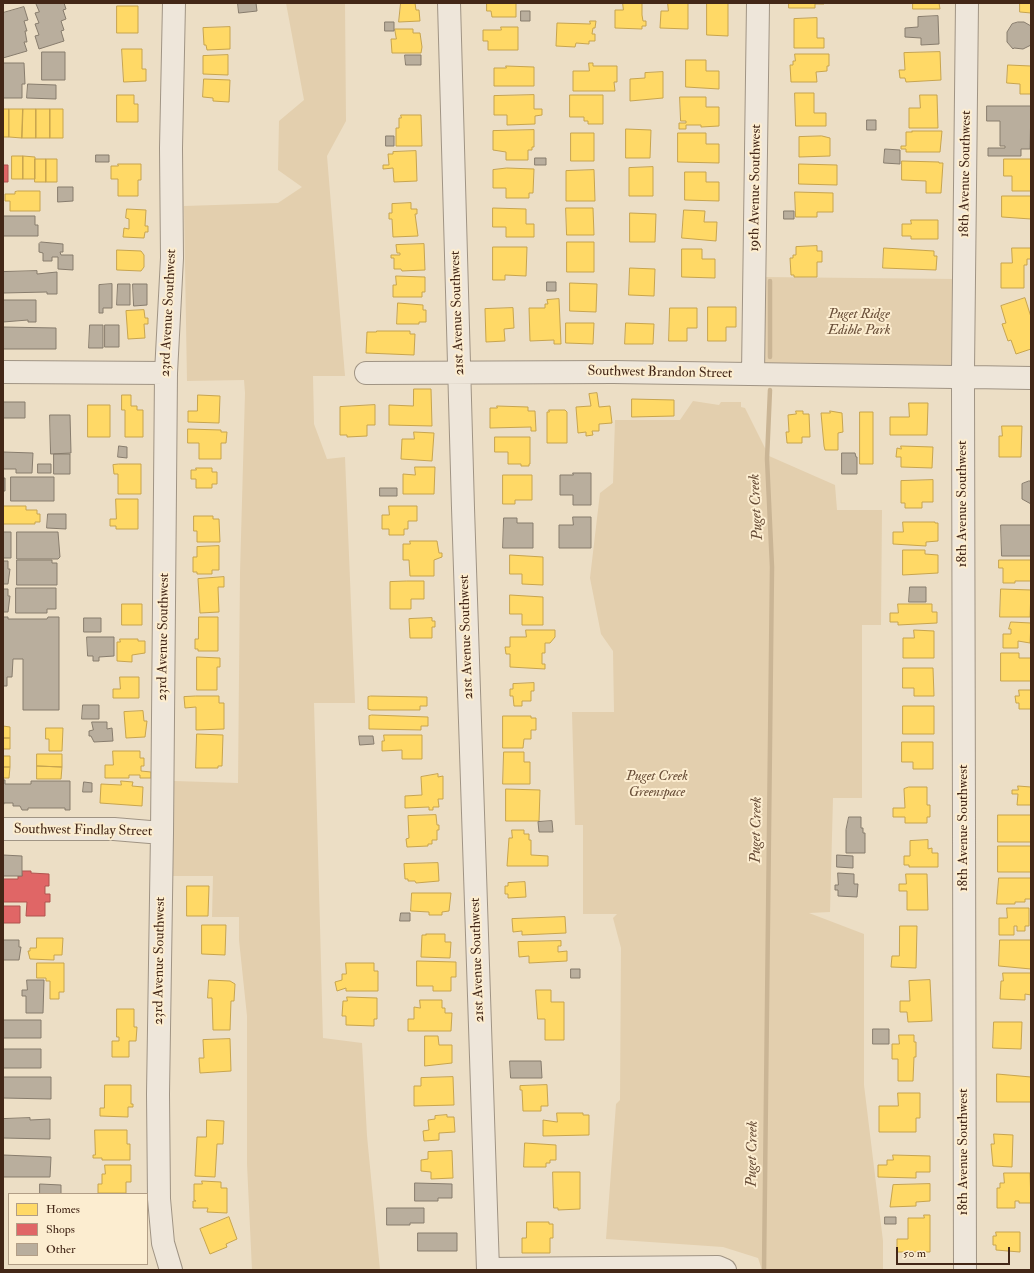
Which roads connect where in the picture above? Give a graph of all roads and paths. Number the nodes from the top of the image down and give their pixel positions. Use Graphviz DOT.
graph roads {
  1 [pos="174,3"];
  2 [pos="449,3"];
  3 [pos="758,3"];
  4 [pos="967,3"];
  5 [pos="3,372"];
  6 [pos="366,372"];
  7 [pos="460,372"];
  8 [pos="166,373"];
  9 [pos="753,374"];
  10 [pos="963,378"];
  11 [pos="1031,378"];
  12 [pos="3,829"];
  13 [pos="162,833"];
  14 [pos="488,1269"];
  15 [pos="171,1270"];
  16 [pos="725,1270"];
  17 [pos="966,1270"];
  1 -- 8 [label="street, 23rd Avenue Southwest"];
  2 -- 7 [label="street, 21st Avenue Southwest"];
  3 -- 9 [label="street, 19th Avenue Southwest"];
  4 -- 10 [label="street, 18th Avenue Southwest"];
  5 -- 8 [label="street"];
  6 -- 7 [label="street, Southwest Brandon Street"];
  7 -- 9 [label="street, Southwest Brandon Street"];
  7 -- 14 [label="street, 21st Avenue Southwest"];
  8 -- 13 [label="street, 23rd Avenue Southwest"];
  9 -- 10 [label="street, Southwest Brandon Street"];
  10 -- 11 [label="street, Southwest Brandon Street"];
  10 -- 17 [label="street, 18th Avenue Southwest"];
  12 -- 13 [label="street, Southwest Findlay Street"];
  13 -- 15 [label="street, 23rd Avenue Southwest"];
  14 -- 16 [label="street"];
}
